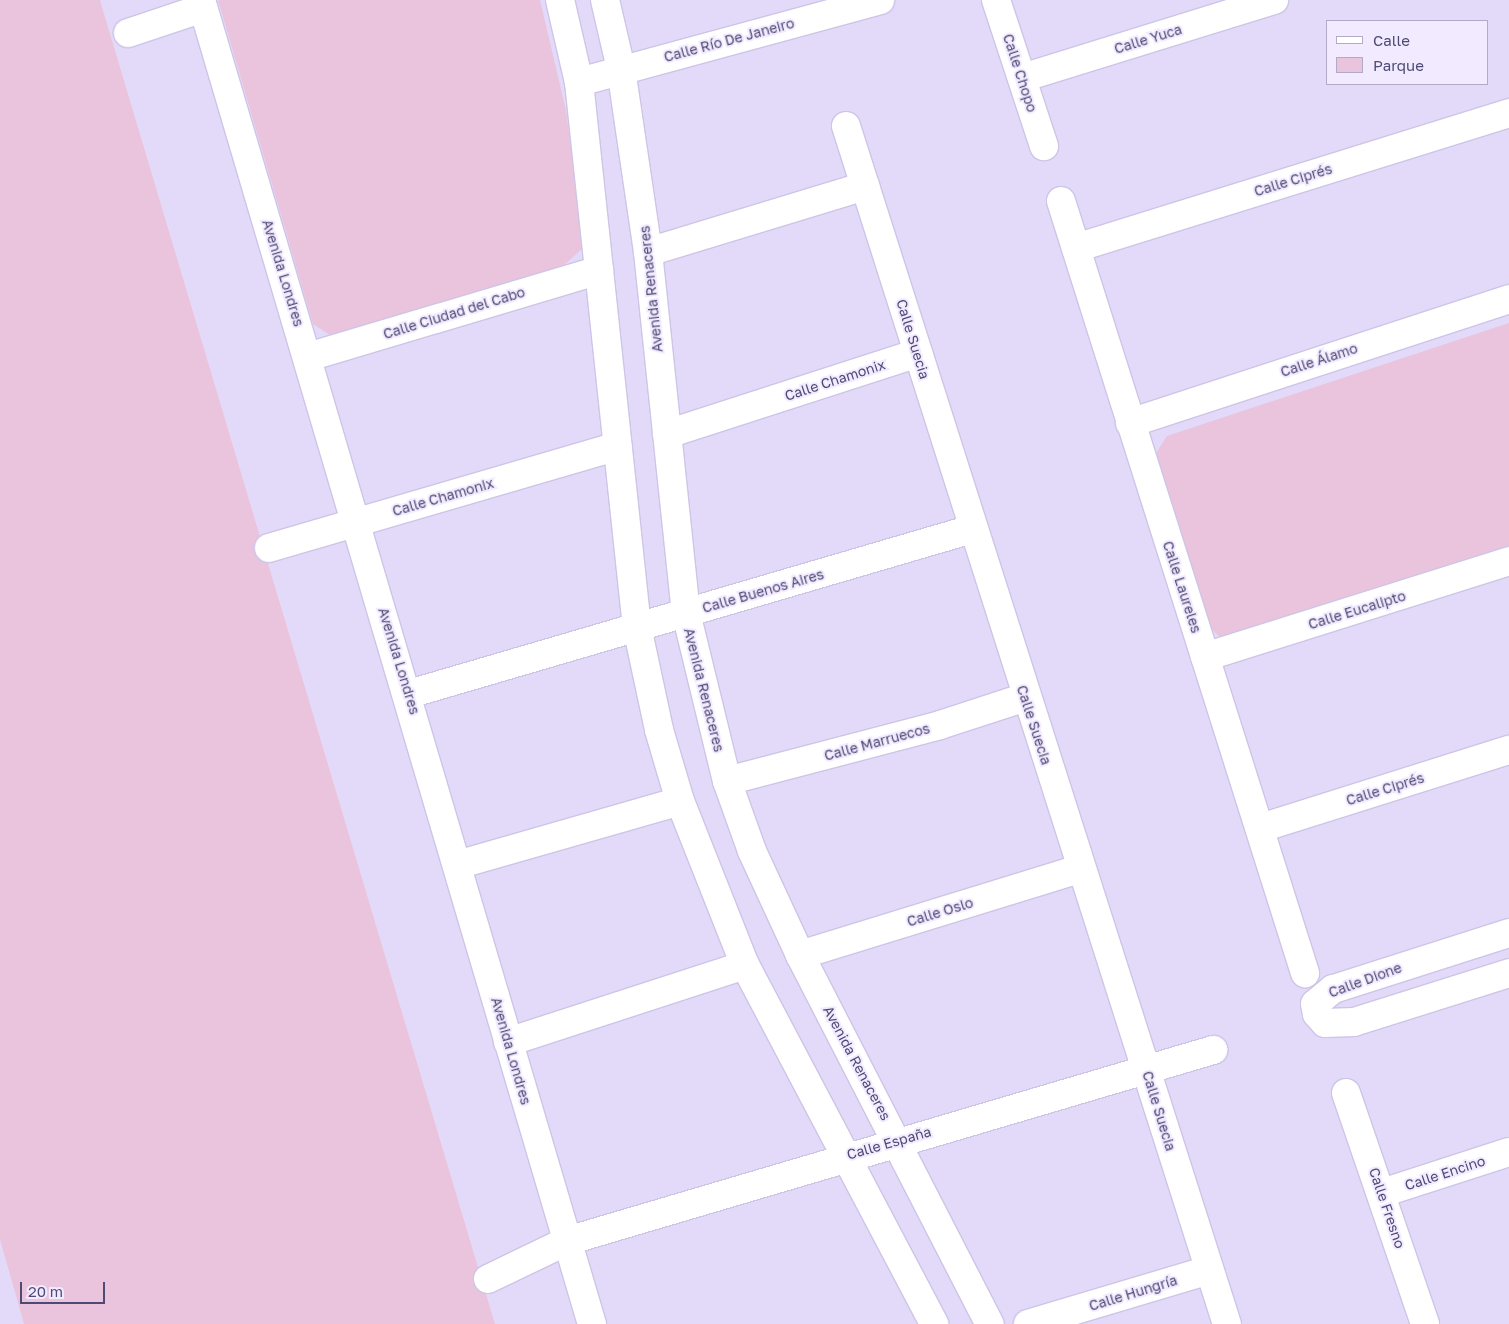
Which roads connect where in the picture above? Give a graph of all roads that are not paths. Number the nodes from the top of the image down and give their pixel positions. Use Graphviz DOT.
graph roads {
  1 [pos="560,0"];
  2 [pos="605,0"];
  3 [pos="880,0"];
  4 [pos="996,0"];
  5 [pos="1274,0"];
  6 [pos="202,4"];
  7 [pos="128,33"];
  8 [pos="621,69"];
  9 [pos="1022,78"];
  10 [pos="580,82"];
  11 [pos="1509,113"];
  12 [pos="846,126"];
  13 [pos="1044,146"];
  14 [pos="865,186"];
  15 [pos="1061,201"];
  16 [pos="1076,248"];
  17 [pos="648,252"];
  18 [pos="599,270"];
  19 [pos="1509,299"];
  20 [pos="918,353"];
  21 [pos="308,358"];
  22 [pos="1130,423"];
  23 [pos="667,434"];
  24 [pos="616,446"];
  25 [pos="357,522"];
  26 [pos="972,530"];
  27 [pos="269,548"];
  28 [pos="1509,561"];
  29 [pos="686,613"];
  30 [pos="637,627"];
  31 [pos="1205,657"];
  32 [pos="409,694"];
  33 [pos="1026,697"];
  34 [pos="1509,750"];
  35 [pos="726,781"];
  36 [pos="680,801"];
  37 [pos="1261,828"];
  38 [pos="457,865"];
  39 [pos="1080,869"];
  40 [pos="1509,932"];
  41 [pos="800,955"];
  42 [pos="745,965"];
  43 [pos="1305,973"];
  44 [pos="1509,973"];
  45 [pos="508,1042"];
  46 [pos="1213,1050"];
  47 [pos="1146,1070"];
  48 [pos="1346,1093"];
  49 [pos="898,1140"];
  50 [pos="1509,1152"];
  51 [pos="848,1155"];
  52 [pos="1382,1193"];
  53 [pos="567,1241"];
  54 [pos="1209,1270"];
  55 [pos="488,1279"];
  56 [pos="592,1324"];
  57 [pos="934,1324"];
  58 [pos="990,1324"];
  59 [pos="1028,1324"];
  60 [pos="1227,1324"];
  61 [pos="1426,1324"];
  1 -- 10 [label="street"];
  2 -- 8 [label="street, Avenida Renaceres"];
  3 -- 8 [label="street, Calle Río De Janeiro"];
  4 -- 9 [label="street, Calle Chopo"];
  5 -- 9 [label="street, Calle Yuca"];
  6 -- 7 [label="street"];
  6 -- 21 [label="street, Avenida Londres"];
  8 -- 10 [label="street, Calle Río De Janeiro"];
  8 -- 17 [label="street, Avenida Renaceres"];
  9 -- 13 [label="street, Calle Chopo"];
  10 -- 18 [label="street"];
  11 -- 16 [label="street, Calle Ciprés"];
  12 -- 14 [label="street, Calle Suecia"];
  14 -- 17 [label="street"];
  14 -- 20 [label="street, Calle Suecia"];
  15 -- 16 [label="street, Calle Laureles"];
  16 -- 22 [label="street, Calle Laureles"];
  17 -- 23 [label="street, Avenida Renaceres"];
  18 -- 21 [label="street, Calle Ciudad del Cabo"];
  18 -- 24 [label="street"];
  19 -- 22 [label="street, Calle Álamo"];
  20 -- 23 [label="street, Calle Chamonix"];
  20 -- 26 [label="street, Calle Suecia"];
  21 -- 25 [label="street, Avenida Londres"];
  22 -- 31 [label="street, Calle Laureles"];
  23 -- 29 [label="street, Avenida Renaceres"];
  24 -- 25 [label="street, Calle Chamonix"];
  24 -- 30 [label="street"];
  25 -- 27 [label="street, Calle Chamonix"];
  25 -- 32 [label="street, Avenida Londres"];
  26 -- 29 [label="street, Calle Buenos Aires"];
  26 -- 33 [label="street, Calle Suecia"];
  28 -- 31 [label="street, Calle Eucalipto"];
  29 -- 30 [label="street, Calle Buenos Aires"];
  29 -- 35 [label="street, Avenida Renaceres"];
  30 -- 32 [label="street, Calle Buenos Aires"];
  30 -- 36 [label="street"];
  31 -- 37 [label="street, Calle Laureles"];
  32 -- 38 [label="street, Avenida Londres"];
  33 -- 35 [label="street, Calle Marruecos"];
  33 -- 39 [label="street, Calle Suecia"];
  34 -- 37 [label="street, Calle Ciprés"];
  35 -- 41 [label="street, Avenida Renaceres"];
  36 -- 38 [label="street"];
  36 -- 42 [label="street"];
  37 -- 43 [label="street, Calle Laureles"];
  38 -- 45 [label="street, Avenida Londres"];
  39 -- 41 [label="street, Calle Oslo"];
  39 -- 47 [label="street, Calle Suecia"];
  40 -- 44 [label="street, Calle Dione"];
  41 -- 49 [label="street, Avenida Renaceres"];
  42 -- 45 [label="street"];
  42 -- 51 [label="street"];
  45 -- 53 [label="street, Avenida Londres"];
  46 -- 47 [label="street, Calle España"];
  47 -- 49 [label="street, Calle España"];
  47 -- 54 [label="street, Calle Suecia"];
  48 -- 52 [label="street, Calle Fresno"];
  49 -- 51 [label="street, Calle España"];
  49 -- 58 [label="street, Avenida Renaceres"];
  50 -- 52 [label="street, Calle Encino"];
  51 -- 53 [label="street, Calle España"];
  51 -- 57 [label="street"];
  52 -- 61 [label="street, Calle Fresno"];
  53 -- 55 [label="street, Calle España"];
  53 -- 56 [label="street, Avenida Londres"];
  54 -- 59 [label="street, Calle Hungría"];
  54 -- 60 [label="street, Calle Suecia"];
}
